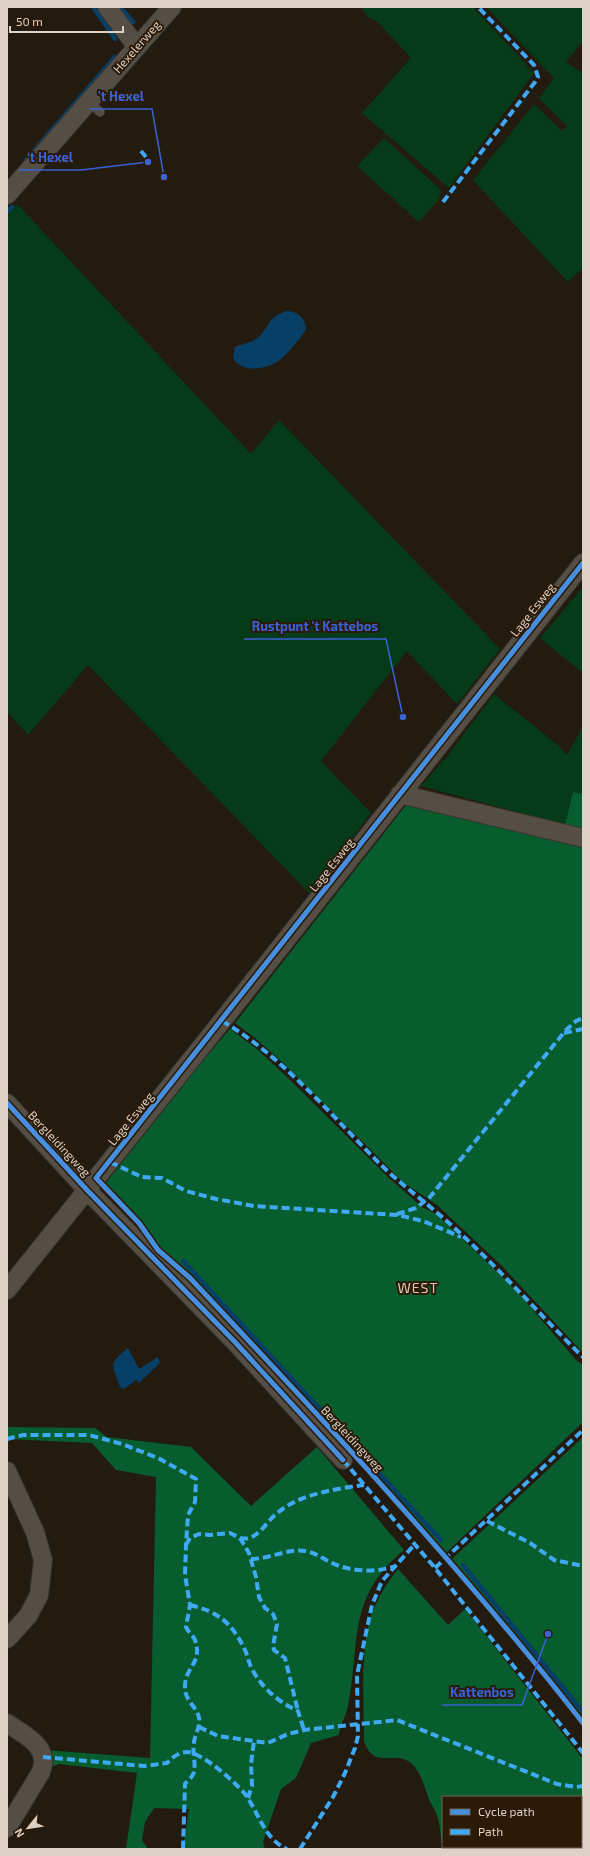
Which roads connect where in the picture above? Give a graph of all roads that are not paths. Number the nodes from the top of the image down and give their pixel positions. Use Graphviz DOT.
graph roads {
  1 [pos="107,7"];
  2 [pos="172,7"];
  3 [pos="137,47"];
  4 [pos="7,195"];
  5 [pos="583,563"];
  6 [pos="400,794"];
  7 [pos="583,838"];
  8 [pos="7,1103"];
  9 [pos="87,1190"];
  10 [pos="7,1290"];
  11 [pos="343,1460"];
  12 [pos="7,1471"];
  13 [pos="7,1639"];
  14 [pos="7,1723"];
  15 [pos="7,1828"];
  1 -- 3 [label="street"];
  2 -- 3 [label="street, Hexelerweg"];
  3 -- 4 [label="street, Hexelerweg"];
  5 -- 6 [label="street, Lage Esweg"];
  6 -- 7 [label="street"];
  6 -- 9 [label="street, Lage Esweg"];
  8 -- 9 [label="street, Bergleidingweg"];
  9 -- 10 [label="street, Lage Esweg"];
  9 -- 11 [label="street, Bergleidingweg"];
  12 -- 13 [label="street"];
  14 -- 15 [label="street"];
}
